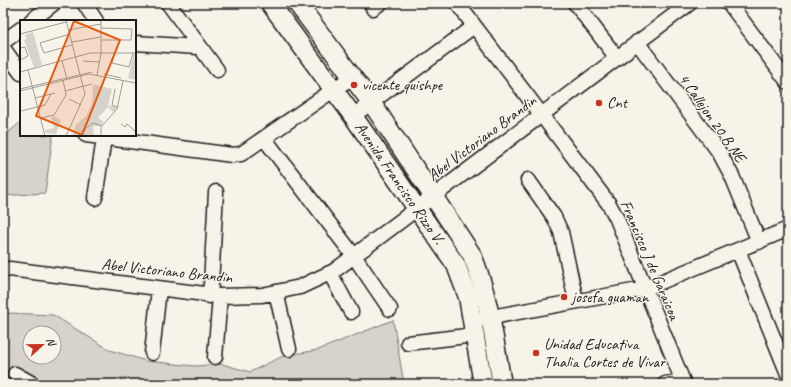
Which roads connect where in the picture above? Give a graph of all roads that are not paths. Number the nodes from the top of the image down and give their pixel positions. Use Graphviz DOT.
graph roads {
  1 [pos="54,3"];
  2 [pos="84,3"];
  3 [pos="168,3"];
  4 [pos="270,3"];
  5 [pos="297,3"];
  6 [pos="457,3"];
  7 [pos="574,3"];
  8 [pos="729,3"];
  9 [pos="686,4"];
  10 [pos="32,20"];
  11 [pos="95,20"];
  12 [pos="474,26"];
  13 [pos="20,29"];
  14 [pos="3,42"];
  15 [pos="637,42"];
  16 [pos="136,43"];
  17 [pos="198,47"];
  18 [pos="3,48"];
  19 [pos="617,58"];
  20 [pos="217,70"];
  21 [pos="20,72"];
  22 [pos="352,77"];
  23 [pos="788,82"];
  24 [pos="335,90"];
  25 [pos="371,102"];
  26 [pos="541,114"];
  27 [pos="353,116"];
  28 [pos="92,136"];
  29 [pos="104,138"];
  30 [pos="264,138"];
  31 [pos="528,180"];
  32 [pos="216,192"];
  33 [pos="95,198"];
  34 [pos="425,202"];
  35 [pos="788,229"];
  36 [pos="759,242"];
  37 [pos="738,250"];
  38 [pos="354,256"];
  39 [pos="3,270"];
  40 [pos="330,273"];
  41 [pos="159,289"];
  42 [pos="644,289"];
  43 [pos="276,292"];
  44 [pos="214,296"];
  45 [pos="576,301"];
  46 [pos="390,309"];
  47 [pos="351,312"];
  48 [pos="491,318"];
  49 [pos="474,328"];
  50 [pos="408,343"];
  51 [pos="289,349"];
  52 [pos="152,353"];
  53 [pos="215,357"];
  54 [pos="15,374"];
  55 [pos="788,374"];
  56 [pos="683,382"];
  57 [pos="29,383"];
  58 [pos="483,384"];
  59 [pos="502,384"];
  60 [pos="665,384"];
  1 -- 10 [label="street"];
  2 -- 11 [label="street"];
  3 -- 17 [label="street"];
  4 -- 24 [label="main road, Avenida Francisco Rizzo V."];
  5 -- 22 [label="main road, Avenida Francisco Rizzo V."];
  6 -- 12 [label="street, Francisco J de Garaicoa"];
  7 -- 19 [label="street"];
  8 -- 23 [label="street"];
  9 -- 15 [label="street, Abel Victoriano Brandin"];
  12 -- 25 [label="street"];
  12 -- 26 [label="street, Francisco J de Garaicoa"];
  13 -- 14 [label="street"];
  15 -- 19 [label="street, Abel Victoriano Brandin"];
  15 -- 36 [label="street, 4 Callejon 20 B NE"];
  16 -- 17 [label="street"];
  17 -- 20 [label="street"];
  18 -- 21 [label="street"];
  19 -- 26 [label="street, Abel Victoriano Brandin"];
  22 -- 24 [label="street"];
  22 -- 25 [label="main road, Avenida Francisco Rizzo V."];
  24 -- 27 [label="main road, Avenida Francisco Rizzo V."];
  24 -- 30 [label="street"];
  25 -- 27 [label="street"];
  25 -- 34 [label="main road, Avenida Francisco Rizzo V."];
  26 -- 34 [label="street, Abel Victoriano Brandin"];
  26 -- 42 [label="street, Francisco J de Garaicoa"];
  27 -- 34 [label="main road, Avenida Francisco Rizzo V."];
  28 -- 29 [label="street"];
  29 -- 30 [label="street"];
  29 -- 33 [label="street"];
  30 -- 38 [label="street"];
  31 -- 45 [label="street"];
  32 -- 44 [label="street"];
  34 -- 38 [label="street, Abel Victoriano Brandin"];
  34 -- 48 [label="main road, Avenida Francisco Rizzo V."];
  34 -- 49 [label="main road, Avenida Francisco Rizzo V."];
  35 -- 36 [label="street"];
  36 -- 37 [label="street"];
  37 -- 42 [label="street"];
  37 -- 55 [label="street"];
  38 -- 40 [label="street, Abel Victoriano Brandin"];
  38 -- 46 [label="street"];
  39 -- 41 [label="street, Abel Victoriano Brandin"];
  40 -- 43 [label="street, Abel Victoriano Brandin"];
  40 -- 47 [label="street"];
  41 -- 44 [label="street, Abel Victoriano Brandin"];
  41 -- 52 [label="street"];
  42 -- 45 [label="street"];
  42 -- 56 [label="street, Francisco J de Garaicoa"];
  43 -- 44 [label="street, Abel Victoriano Brandin"];
  43 -- 51 [label="street"];
  44 -- 53 [label="street"];
  45 -- 48 [label="street"];
  48 -- 49 [label="street"];
  48 -- 59 [label="main road, Avenida Francisco Rizzo V."];
  49 -- 50 [label="street"];
  49 -- 58 [label="main road, Avenida Francisco Rizzo V."];
  54 -- 57 [label="street"];
  56 -- 60 [label="street"];
}
